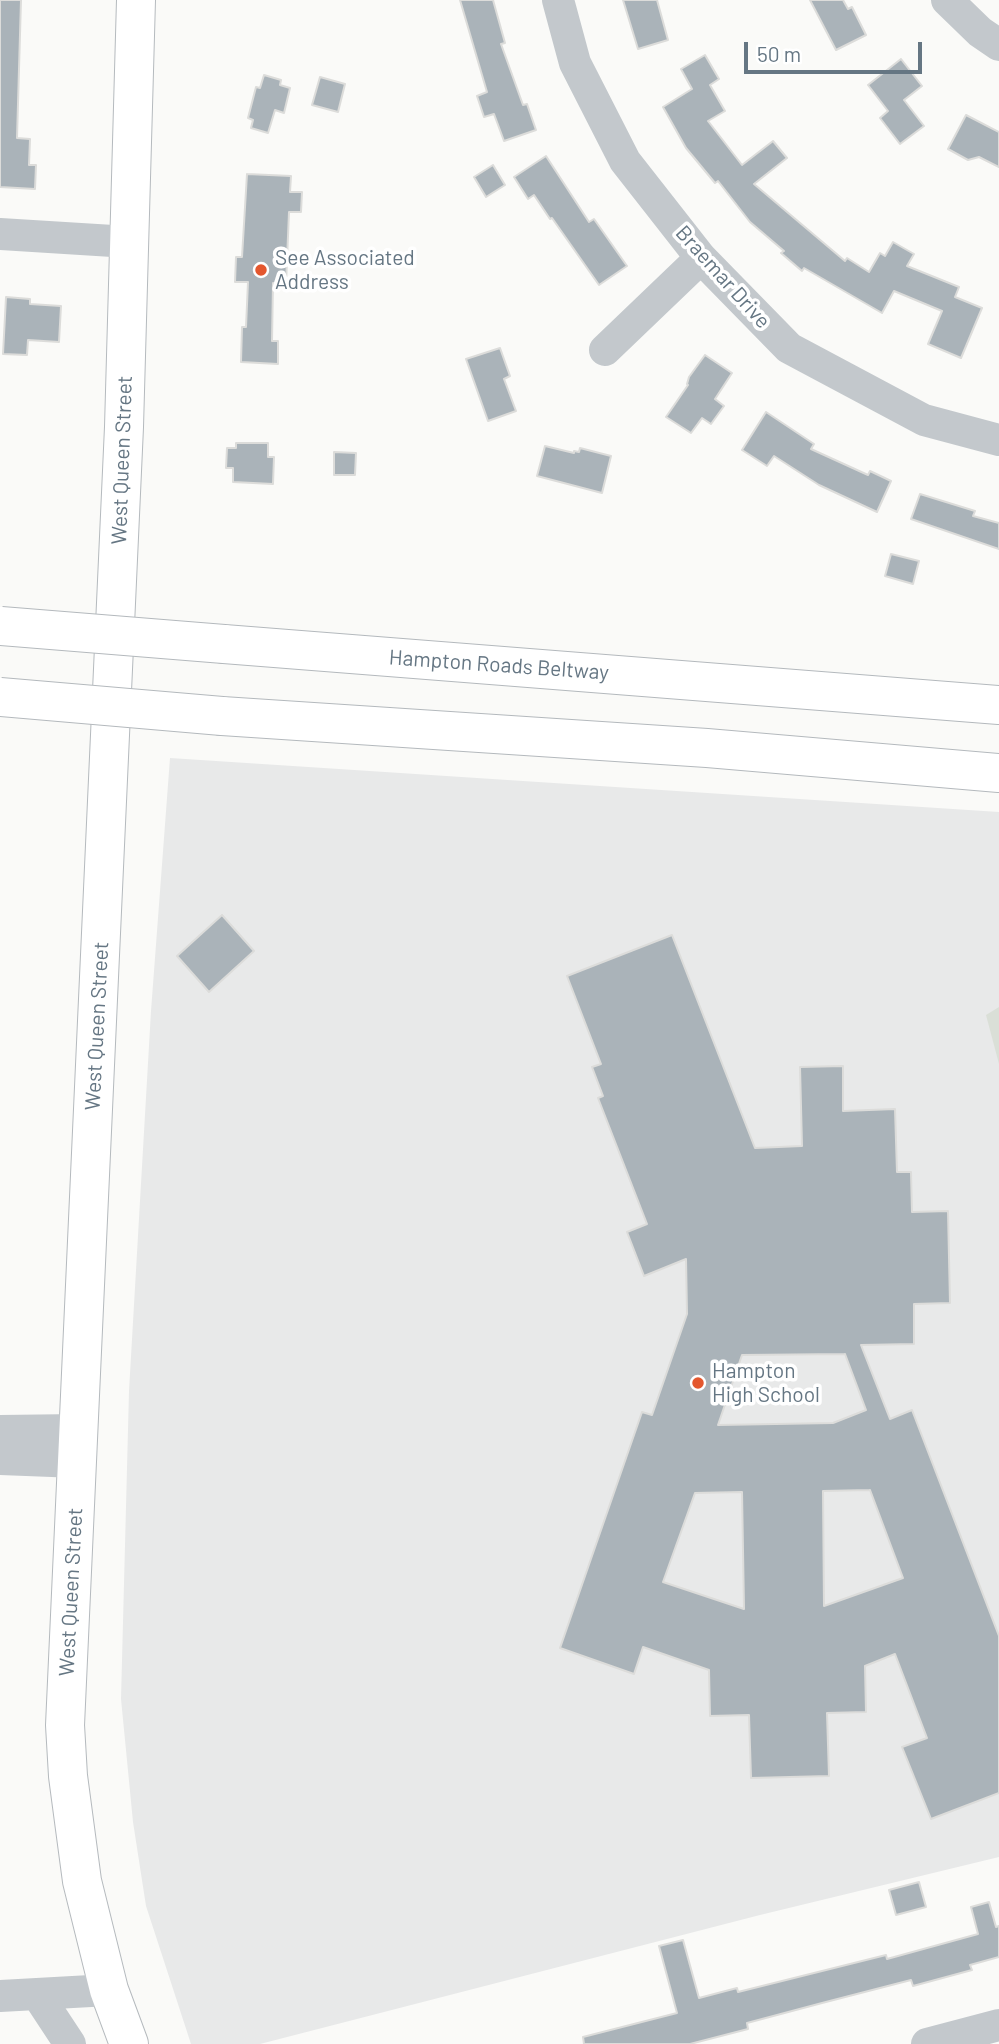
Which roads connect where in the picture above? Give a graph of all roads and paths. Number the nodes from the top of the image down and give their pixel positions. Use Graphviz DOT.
graph roads {
  1 [pos="136,0"];
  2 [pos="558,0"];
  3 [pos="947,0"];
  4 [pos="999,45"];
  5 [pos="0,234"];
  6 [pos="129,242"];
  7 [pos="701,258"];
  8 [pos="605,350"];
  9 [pos="999,440"];
  10 [pos="0,626"];
  11 [pos="0,697"];
  12 [pos="999,705"];
  13 [pos="999,773"];
  14 [pos="0,1431"];
  15 [pos="78,1446"];
  16 [pos="0,1459"];
  17 [pos="109,1990"];
  18 [pos="37,1994"];
  19 [pos="0,1996"];
  20 [pos="999,2025"];
  21 [pos="70,2044"];
  22 [pos="129,2044"];
  23 [pos="927,2044"];
  1 -- 6 [label="main road, West Queen Street"];
  2 -- 7 [label="street, Braemar Drive"];
  3 -- 4 [label="street"];
  5 -- 6 [label="street"];
  6 -- 15 [label="main road, West Queen Street"];
  7 -- 8 [label="street"];
  7 -- 9 [label="street, Braemar Drive"];
  10 -- 12 [label="main road, Hampton Roads Beltway, bridge"];
  11 -- 13 [label="main road, bridge"];
  14 -- 15 [label="street"];
  15 -- 16 [label="street"];
  15 -- 17 [label="main road, West Queen Street"];
  17 -- 18 [label="street"];
  17 -- 22 [label="main road, West Queen Street"];
  18 -- 19 [label="street"];
  18 -- 21 [label="street"];
  20 -- 23 [label="street"];
}
